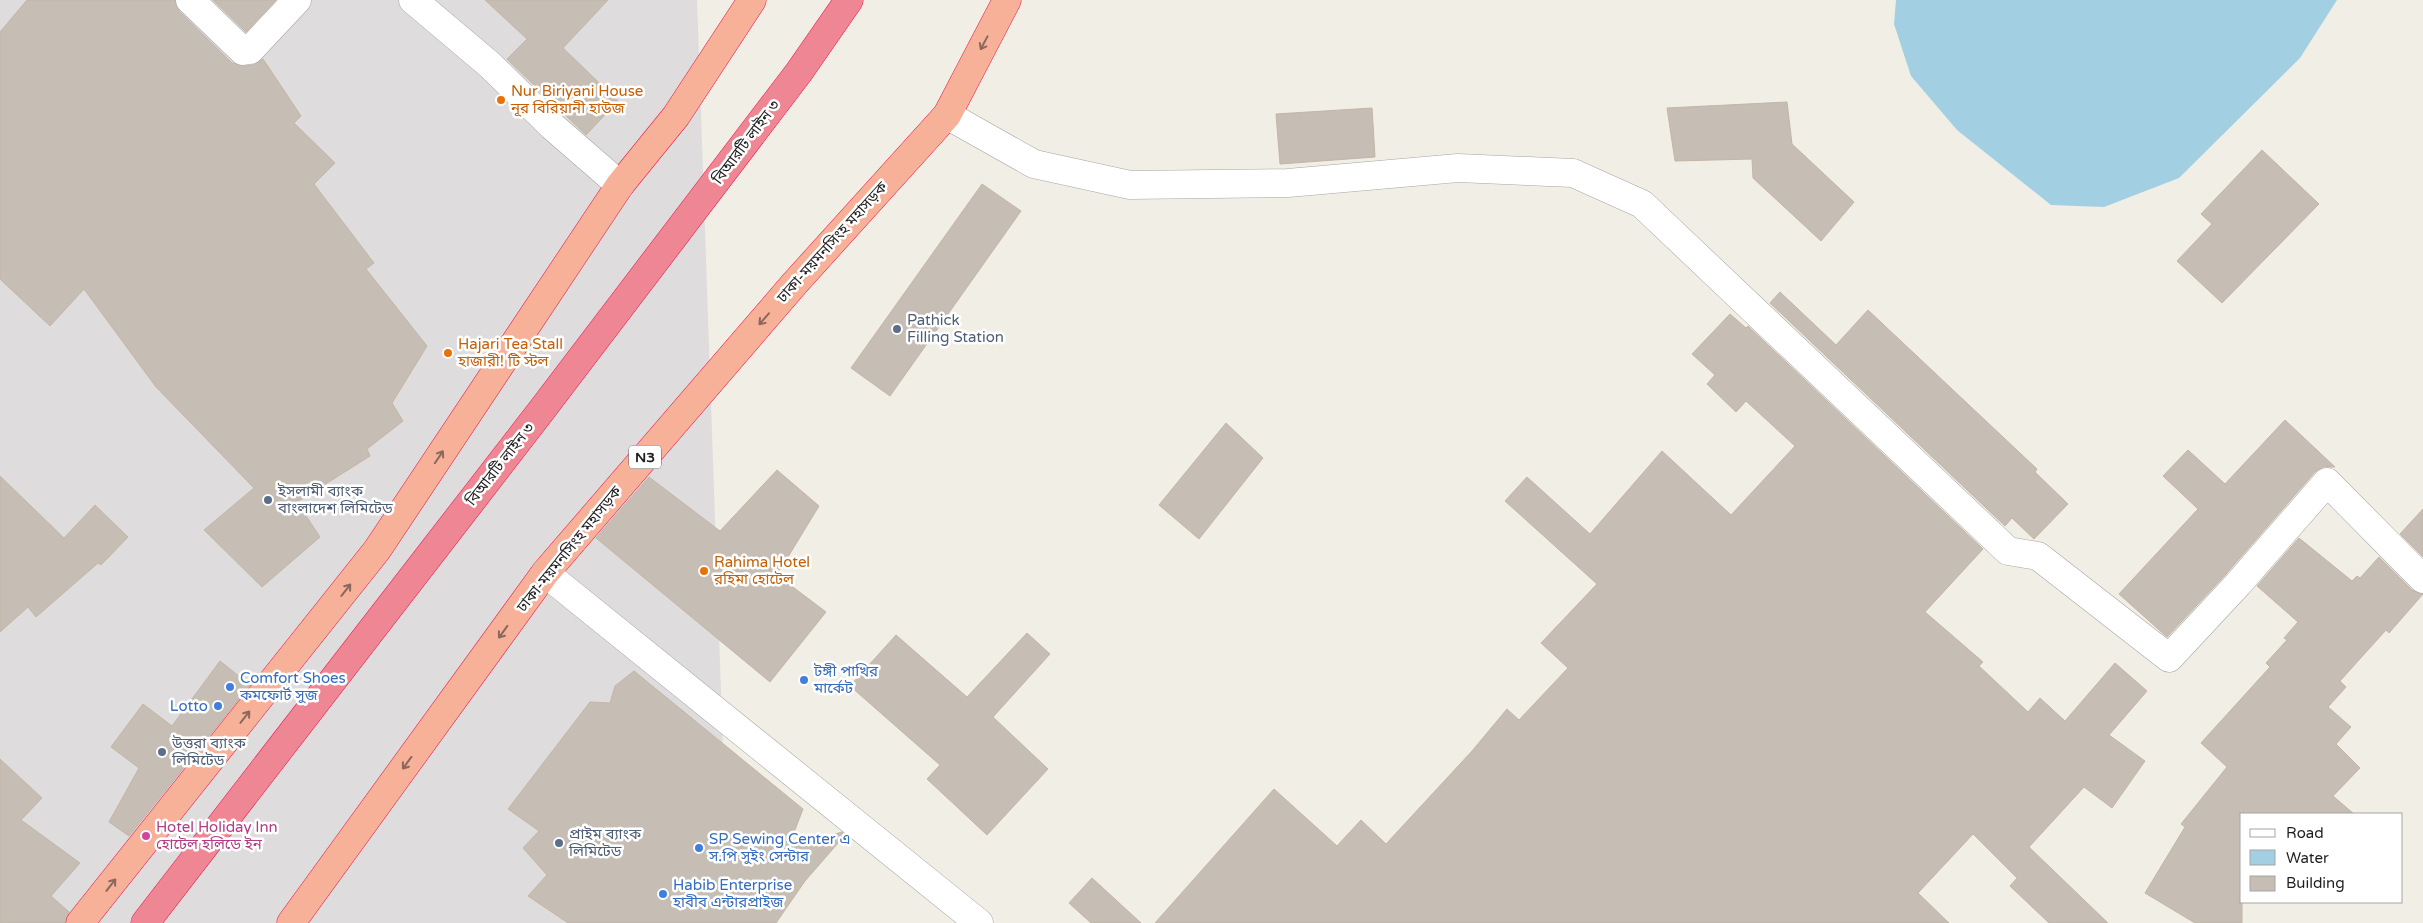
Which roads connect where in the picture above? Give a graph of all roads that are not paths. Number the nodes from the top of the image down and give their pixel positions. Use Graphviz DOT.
graph roads {
  1 [pos="190,0"];
  2 [pos="297,0"];
  3 [pos="413,0"];
  4 [pos="752,0"];
  5 [pos="849,0"];
  6 [pos="1007,0"];
  7 [pos="946,115"];
  8 [pos="620,185"];
  9 [pos="546,573"];
  10 [pos="2423,579"];
  11 [pos="80,923"];
  12 [pos="145,923"];
  13 [pos="291,923"];
  14 [pos="979,923"];
  1 -- 2 [label="street"];
  3 -- 8 [label="street"];
  4 -- 8 [label="highway"];
  5 -- 12 [label="highway, বিআরটি লাইন ৩"];
  6 -- 7 [label="highway, ঢাকা-ময়মনসিংহ মহাসড়ক / N3, one-way"];
  7 -- 9 [label="highway, ঢাকা-ময়মনসিংহ মহাসড়ক / N3, one-way"];
  7 -- 10 [label="street"];
  11 -- 8 [label="highway, one-way"];
  9 -- 13 [label="highway, ঢাকা-ময়মনসিংহ মহাসড়ক / N3, one-way"];
  9 -- 14 [label="street"];
}
